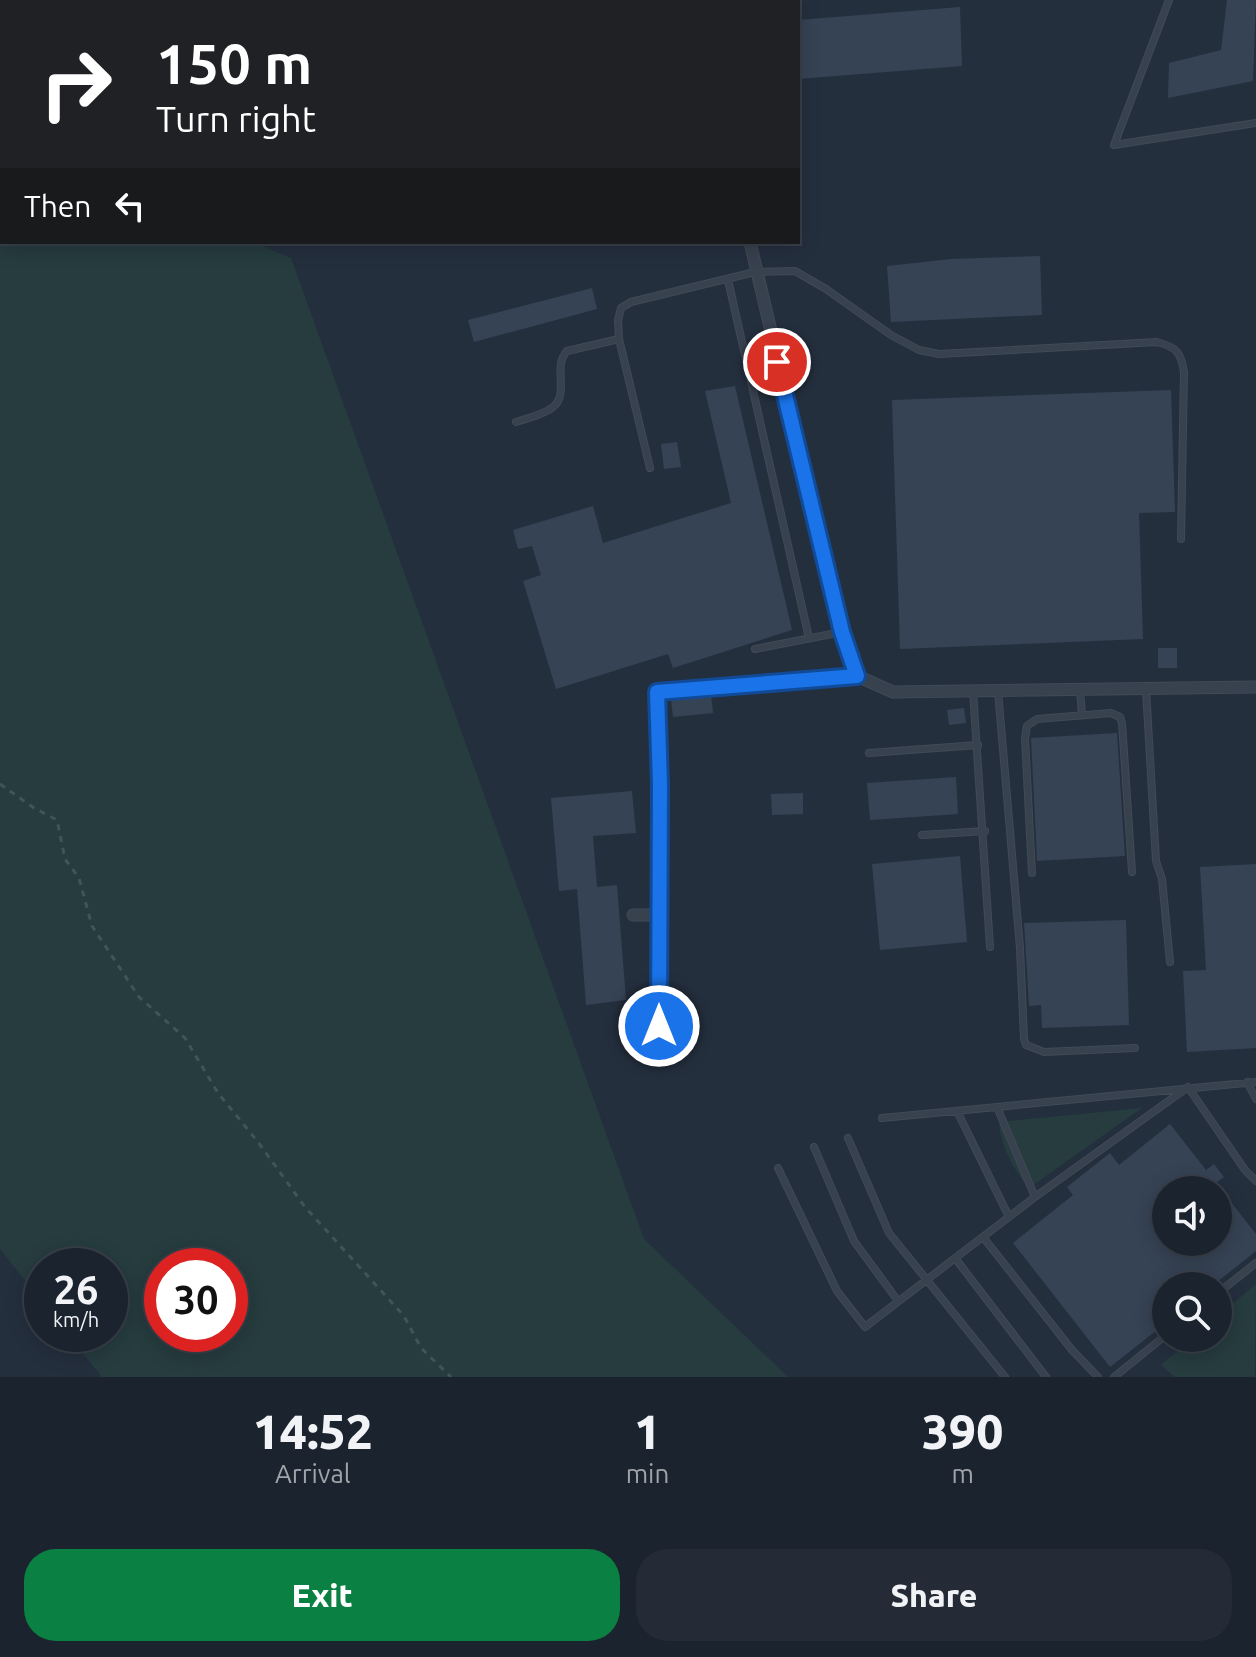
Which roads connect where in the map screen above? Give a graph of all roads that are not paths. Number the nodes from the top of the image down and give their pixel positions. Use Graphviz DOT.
graph roads {
  1 [pos="1169,0"];
  2 [pos="1256,123"];
  3 [pos="750,244"];
  4 [pos="755,272"];
  5 [pos="728,280"];
  6 [pos="619,339"];
  7 [pos="516,422"];
  8 [pos="650,468"];
  9 [pos="1181,539"];
  10 [pos="842,632"];
  11 [pos="809,638"];
  12 [pos="755,649"];
  13 [pos="857,676"];
  14 [pos="1256,687"];
  15 [pos="1146,689"];
  16 [pos="1080,690"];
  17 [pos="973,691"];
  18 [pos="998,691"];
  19 [pos="657,692"];
  20 [pos="1082,715"];
  21 [pos="978,745"];
  22 [pos="869,753"];
  23 [pos="985,831"];
  24 [pos="922,835"];
  25 [pos="1132,872"];
  26 [pos="1032,873"];
  27 [pos="633,915"];
  28 [pos="659,915"];
  29 [pos="990,947"];
  30 [pos="1170,962"];
  31 [pos="659,1026"];
  32 [pos="1135,1048"];
  33 [pos="1247,1082"];
  34 [pos="1256,1082"];
  35 [pos="1188,1087"];
  36 [pos="1256,1099"];
  37 [pos="997,1107"];
  38 [pos="957,1111"];
  39 [pos="882,1118"];
  40 [pos="848,1138"];
  41 [pos="814,1147"];
  42 [pos="778,1168"];
  43 [pos="1256,1181"];
  44 [pos="1035,1197"];
  45 [pos="1009,1217"];
  46 [pos="983,1237"];
  47 [pos="955,1258"];
  48 [pos="1256,1263"];
  49 [pos="927,1279"];
  50 [pos="1232,1282"];
  51 [pos="898,1301"];
  52 [pos="1152,1346"];
  53 [pos="1005,1377"];
  54 [pos="1046,1377"];
  55 [pos="1098,1377"];
  56 [pos="1114,1377"];
  1 -- 2 [label="lane"];
  3 -- 4 [label="street"];
  4 -- 5 [label="lane"];
  4 -- 9 [label="lane"];
  4 -- 10 [label="street"];
  5 -- 6 [label="lane"];
  5 -- 11 [label="lane"];
  6 -- 7 [label="lane"];
  6 -- 8 [label="lane"];
  10 -- 11 [label="lane"];
  10 -- 13 [label="street"];
  11 -- 12 [label="lane"];
  13 -- 17 [label="street"];
  13 -- 19 [label="lane"];
  14 -- 15 [label="street"];
  15 -- 16 [label="street"];
  15 -- 30 [label="lane"];
  16 -- 18 [label="street"];
  16 -- 20 [label="lane"];
  17 -- 18 [label="street"];
  17 -- 21 [label="lane"];
  18 -- 32 [label="lane"];
  19 -- 28 [label="street"];
  20 -- 25 [label="lane"];
  20 -- 26 [label="lane"];
  21 -- 22 [label="lane"];
  21 -- 23 [label="lane"];
  23 -- 24 [label="lane"];
  23 -- 29 [label="lane"];
  27 -- 28 [label="street"];
  28 -- 31 [label="street"];
  33 -- 34 [label="lane"];
  33 -- 35 [label="lane"];
  33 -- 36 [label="lane"];
  35 -- 37 [label="lane"];
  35 -- 43 [label="lane"];
  35 -- 44 [label="lane"];
  37 -- 38 [label="lane"];
  37 -- 44 [label="lane"];
  38 -- 39 [label="lane"];
  38 -- 45 [label="lane"];
  40 -- 49 [label="lane"];
  41 -- 51 [label="lane"];
  42 -- 51 [label="lane"];
  44 -- 45 [label="lane"];
  45 -- 46 [label="lane"];
  46 -- 47 [label="lane"];
  46 -- 55 [label="lane"];
  47 -- 49 [label="lane"];
  47 -- 54 [label="lane"];
  48 -- 50 [label="lane"];
  49 -- 51 [label="lane"];
  49 -- 53 [label="lane"];
  52 -- 56 [label="lane"];
}
